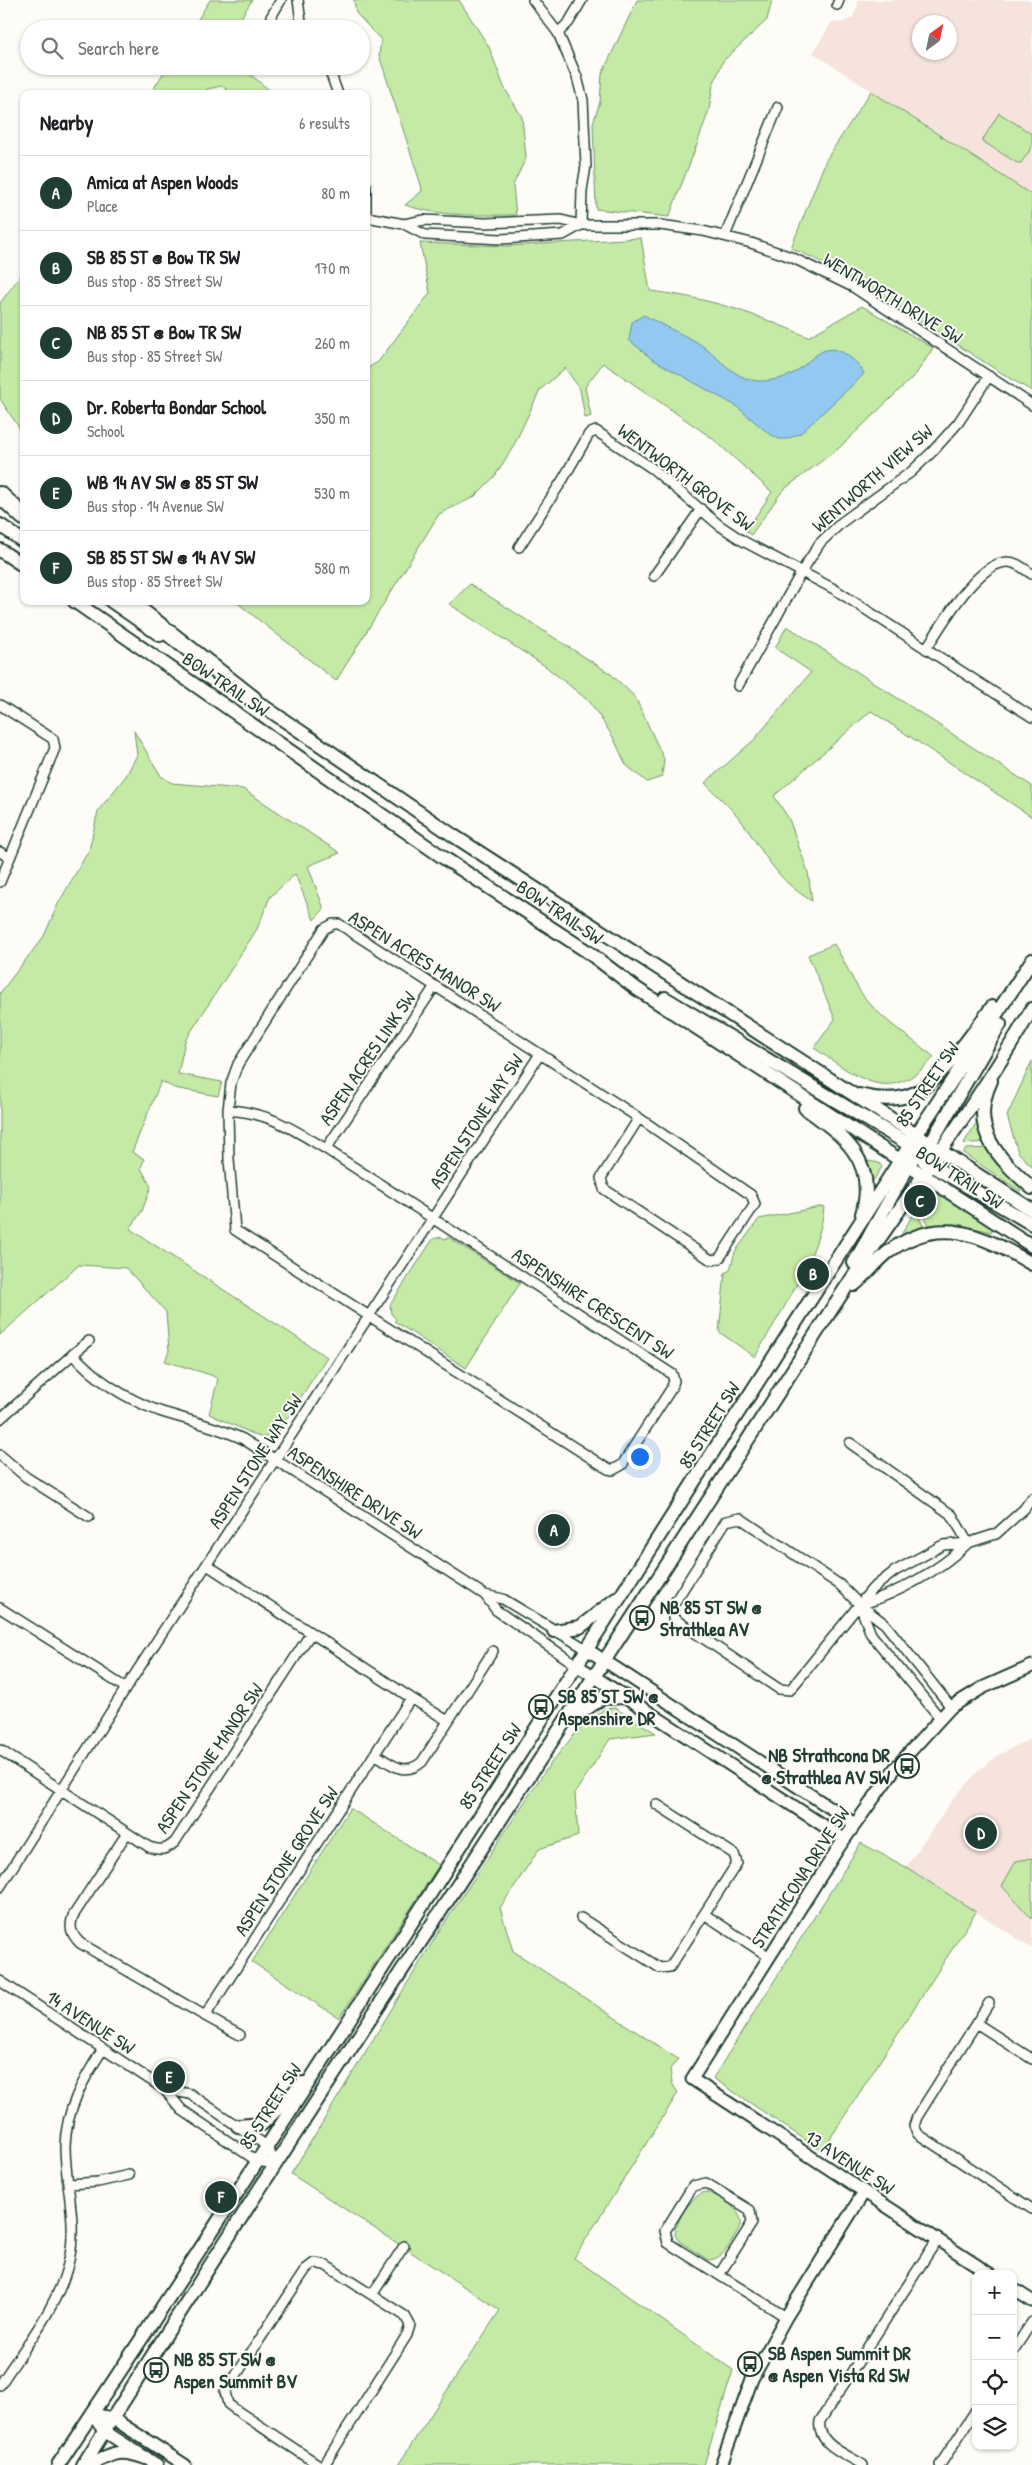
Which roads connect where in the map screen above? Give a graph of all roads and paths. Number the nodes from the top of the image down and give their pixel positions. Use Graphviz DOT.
graph roads {
  1 [pos="281,0"];
  2 [pos="298,0"];
  3 [pos="534,0"];
  4 [pos="582,0"];
  5 [pos="271,20"];
  6 [pos="301,20"];
  7 [pos="558,33"];
  8 [pos="331,75"];
  9 [pos="337,90"];
  10 [pos="778,107"];
  11 [pos="370,219"];
  12 [pos="404,224"];
  13 [pos="581,225"];
  14 [pos="725,236"];
  15 [pos="989,376"];
  16 [pos="1032,404"];
  17 [pos="0,495"];
  18 [pos="701,509"];
  19 [pos="20,513"];
  20 [pos="0,525"];
  21 [pos="20,539"];
  22 [pos="519,547"];
  23 [pos="0,550"];
  24 [pos="20,563"];
  25 [pos="802,571"];
  26 [pos="1032,574"];
  27 [pos="654,576"];
  28 [pos="80,605"];
  29 [pos="116,605"];
  30 [pos="133,605"];
  31 [pos="926,648"];
  32 [pos="738,686"];
  33 [pos="253,699"];
  34 [pos="0,705"];
  35 [pos="1032,717"];
  36 [pos="0,852"];
  37 [pos="10,858"];
  38 [pos="0,882"];
  39 [pos="588,952"];
  40 [pos="1029,964"];
  41 [pos="435,986"];
  42 [pos="637,988"];
  43 [pos="1032,1009"];
  44 [pos="540,1054"];
  45 [pos="1004,1057"];
  46 [pos="852,1094"];
  47 [pos="228,1110"];
  48 [pos="639,1118"];
  49 [pos="326,1149"];
  50 [pos="919,1153"];
  51 [pos="923,1175"];
  52 [pos="1032,1188"];
  53 [pos="1032,1210"];
  54 [pos="432,1218"];
  55 [pos="859,1224"];
  56 [pos="1032,1224"];
  57 [pos="1032,1246"];
  58 [pos="1032,1264"];
  59 [pos="838,1298"];
  60 [pos="370,1315"];
  61 [pos="88,1341"];
  62 [pos="73,1354"];
  63 [pos="789,1376"];
  64 [pos="0,1419"];
  65 [pos="850,1443"];
  66 [pos="0,1455"];
  67 [pos="275,1460"];
  68 [pos="1032,1498"];
  69 [pos="89,1517"];
  70 [pos="968,1543"];
  71 [pos="207,1564"];
  72 [pos="624,1593"];
  73 [pos="485,1595"];
  74 [pos="860,1605"];
  75 [pos="0,1608"];
  76 [pos="554,1631"];
  77 [pos="311,1633"];
  78 [pos="588,1650"];
  79 [pos="493,1651"];
  80 [pos="604,1661"];
  81 [pos="578,1666"];
  82 [pos="1032,1666"];
  83 [pos="594,1676"];
  84 [pos="126,1688"];
  85 [pos="626,1697"];
  86 [pos="412,1698"];
  87 [pos="951,1708"];
  88 [pos="570,1714"];
  89 [pos="940,1718"];
  90 [pos="448,1721"];
  91 [pos="0,1750"];
  92 [pos="375,1754"];
  93 [pos="62,1790"];
  94 [pos="656,1804"];
  95 [pos="855,1824"];
  96 [pos="127,1833"];
  97 [pos="844,1838"];
  98 [pos="0,1887"];
  99 [pos="704,1914"];
  100 [pos="581,1918"];
  101 [pos="768,1956"];
  102 [pos="0,1981"];
  103 [pos="989,2003"];
  104 [pos="205,2016"];
  105 [pos="976,2023"];
  106 [pos="240,2035"];
  107 [pos="103,2049"];
  108 [pos="1032,2059"];
  109 [pos="312,2075"];
  110 [pos="692,2078"];
  111 [pos="164,2089"];
  112 [pos="238,2126"];
  113 [pos="268,2146"];
  114 [pos="258,2161"];
  115 [pos="275,2164"];
  116 [pos="129,2175"];
  117 [pos="70,2184"];
  118 [pos="864,2192"];
  119 [pos="1032,2209"];
  120 [pos="937,2240"];
  121 [pos="404,2246"];
  122 [pos="984,2270"];
  123 [pos="719,2274"];
  124 [pos="1017,2292"];
  125 [pos="372,2295"];
  126 [pos="1032,2301"];
  127 [pos="786,2317"];
  128 [pos="1032,2322"];
  129 [pos="1017,2345"];
  130 [pos="0,2385"];
  131 [pos="92,2414"];
  132 [pos="972,2416"];
  133 [pos="112,2418"];
  134 [pos="104,2431"];
  135 [pos="151,2461"];
  136 [pos="58,2465"];
  137 [pos="82,2465"];
  138 [pos="89,2465"];
  139 [pos="185,2465"];
  140 [pos="319,2465"];
  141 [pos="324,2465"];
  142 [pos="721,2465"];
  143 [pos="863,2465"];
  144 [pos="940,2465"];
  1 -- 5 [label="street"];
  2 -- 6 [label="street"];
  3 -- 7 [label="street"];
  4 -- 7 [label="street"];
  7 -- 13 [label="street"];
  8 -- 9 [label="street"];
  10 -- 14 [label="street"];
  11 -- 12 [label="street, WENTWORTH DRIVE SW"];
  12 -- 13 [label="street, WENTWORTH DRIVE SW"];
  12 -- 13 [label="street, WENTWORTH DRIVE SW"];
  13 -- 14 [label="street, WENTWORTH DRIVE SW"];
  14 -- 15 [label="street, WENTWORTH DRIVE SW"];
  15 -- 16 [label="street, WENTWORTH DRIVE SW"];
  15 -- 25 [label="street, WENTWORTH VIEW SW"];
  17 -- 19 [label="highway"];
  18 -- 22 [label="street, WENTWORTH GROVE SW"];
  18 -- 25 [label="street, WENTWORTH GROVE SW"];
  18 -- 27 [label="street"];
  20 -- 21 [label="main road"];
  23 -- 24 [label="main road"];
  25 -- 31 [label="street, WENTWORTH GROVE SW"];
  25 -- 32 [label="street, WENTWORTH VIEW SW"];
  26 -- 31 [label="street"];
  28 -- 39 [label="main road, BOW TRAIL SW"];
  29 -- 33 [label="main road, BOW TRAIL SW"];
  30 -- 33 [label="highway"];
  31 -- 35 [label="street, WENTWORTH GROVE SW"];
  33 -- 46 [label="main road, BOW TRAIL SW"];
  34 -- 37 [label="street"];
  36 -- 37 [label="street"];
  37 -- 38 [label="street"];
  39 -- 42 [label="main road, BOW TRAIL SW"];
  39 -- 50 [label="main road"];
  40 -- 46 [label="main road"];
  40 -- 50 [label="main road, 85 STREET SW"];
  41 -- 44 [label="street, ASPEN ACRES MANOR SW"];
  41 -- 47 [label="street, ASPEN ACRES MANOR SW"];
  41 -- 49 [label="street, ASPEN ACRES LINK SW"];
  42 -- 50 [label="main road, BOW TRAIL SW"];
  42 -- 55 [label="main road"];
  43 -- 45 [label="main road, 85 STREET SW"];
  44 -- 48 [label="street, ASPEN ACRES MANOR SW"];
  44 -- 54 [label="street, ASPEN STONE WAY SW"];
  45 -- 50 [label="main road, 85 STREET SW"];
  45 -- 52 [label="main road"];
  46 -- 50 [label="main road, BOW TRAIL SW"];
  47 -- 49 [label="street"];
  47 -- 60 [label="street, ASPEN ACRES MANOR SW"];
  48 -- 48 [label="street, ASPEN ACRES MANOR SW"];
  49 -- 54 [label="street"];
  50 -- 51 [label="main road, 85 STREET SW"];
  50 -- 53 [label="main road, BOW TRAIL SW"];
  50 -- 55 [label="main road, 85 STREET SW"];
  50 -- 56 [label="main road"];
  50 -- 63 [label="main road"];
  51 -- 57 [label="main road, BOW TRAIL SW"];
  51 -- 59 [label="main road, 85 STREET SW"];
  54 -- 60 [label="street, ASPEN STONE WAY SW"];
  54 -- 60 [label="street, ASPENSHIRE CRESCENT SW"];
  55 -- 72 [label="main road, 85 STREET SW"];
  58 -- 59 [label="main road"];
  59 -- 63 [label="main road, 85 STREET SW"];
  60 -- 67 [label="street, ASPEN STONE WAY SW"];
  61 -- 62 [label="street"];
  62 -- 64 [label="street"];
  62 -- 67 [label="street, ASPENSHIRE DRIVE SW"];
  63 -- 80 [label="main road, 85 STREET SW"];
  65 -- 70 [label="street"];
  66 -- 69 [label="street"];
  67 -- 71 [label="street, ASPEN STONE WAY SW"];
  67 -- 73 [label="street, ASPENSHIRE DRIVE SW"];
  68 -- 70 [label="street"];
  70 -- 74 [label="street"];
  70 -- 74 [label="street"];
  71 -- 77 [label="street"];
  71 -- 84 [label="street, ASPEN STONE WAY SW"];
  72 -- 76 [label="main road"];
  72 -- 78 [label="main road, 85 STREET SW"];
  73 -- 76 [label="street, ASPENSHIRE DRIVE SW"];
  73 -- 81 [label="street, ASPENSHIRE DRIVE SW"];
  74 -- 74 [label="street"];
  74 -- 87 [label="street"];
  74 -- 89 [label="street"];
  75 -- 84 [label="street"];
  76 -- 78 [label="street, ASPENSHIRE DRIVE SW"];
  77 -- 86 [label="street"];
  77 -- 96 [label="street, ASPEN STONE MANOR SW"];
  78 -- 80 [label="street"];
  78 -- 81 [label="main road, 85 STREET SW"];
  79 -- 90 [label="street"];
  80 -- 83 [label="main road, 85 STREET SW"];
  80 -- 95 [label="street"];
  81 -- 83 [label="street"];
  81 -- 109 [label="main road, 85 STREET SW"];
  82 -- 87 [label="street, STRATHCONA DRIVE SW"];
  83 -- 85 [label="street"];
  83 -- 88 [label="main road, 85 STREET SW"];
  84 -- 93 [label="street, ASPEN STONE WAY SW"];
  85 -- 88 [label="main road"];
  85 -- 97 [label="street"];
  86 -- 90 [label="street"];
  86 -- 92 [label="street, ASPEN STONE GROVE SW"];
  87 -- 89 [label="street, STRATHCONA DRIVE SW"];
  88 -- 115 [label="main road, 85 STREET SW"];
  89 -- 95 [label="street, STRATHCONA DRIVE SW"];
  90 -- 92 [label="street"];
  91 -- 93 [label="street, ASPEN STONE MANOR SW"];
  92 -- 104 [label="street, ASPEN STONE GROVE SW"];
  93 -- 96 [label="street, ASPEN STONE MANOR SW"];
  93 -- 98 [label="street, ASPEN STONE WAY SW"];
  94 -- 99 [label="street"];
  95 -- 97 [label="street, STRATHCONA DRIVE SW"];
  96 -- 104 [label="street"];
  97 -- 101 [label="street, STRATHCONA DRIVE SW"];
  99 -- 100 [label="street"];
  99 -- 101 [label="street"];
  101 -- 110 [label="street, STRATHCONA DRIVE SW"];
  102 -- 107 [label="street, 14 AVENUE SW"];
  103 -- 105 [label="street"];
  104 -- 106 [label="street"];
  105 -- 108 [label="street"];
  105 -- 119 [label="street"];
  107 -- 111 [label="street, 14 AVENUE SW"];
  107 -- 117 [label="street"];
  109 -- 112 [label="main road"];
  109 -- 113 [label="main road, 85 STREET SW"];
  110 -- 118 [label="street, 13 AVENUE SW"];
  111 -- 112 [label="street, 14 AVENUE SW"];
  111 -- 114 [label="street, 14 AVENUE SW"];
  112 -- 113 [label="street, 14 AVENUE SW"];
  113 -- 114 [label="main road, 85 STREET SW"];
  113 -- 115 [label="street"];
  114 -- 115 [label="street, 14 AVENUE SW"];
  114 -- 131 [label="main road, 85 STREET SW"];
  115 -- 133 [label="main road, 85 STREET SW"];
  116 -- 117 [label="street"];
  117 -- 130 [label="street"];
  118 -- 120 [label="street, 13 AVENUE SW"];
  118 -- 127 [label="street"];
  120 -- 122 [label="street, 13 AVENUE SW"];
  120 -- 143 [label="street"];
  121 -- 125 [label="street"];
  123 -- 123 [label="street"];
  123 -- 127 [label="street"];
  124 -- 126 [label="street"];
  125 -- 140 [label="street"];
  125 -- 141 [label="street"];
  127 -- 142 [label="street"];
  128 -- 129 [label="street"];
  131 -- 133 [label="street"];
  131 -- 134 [label="street"];
  131 -- 136 [label="main road, 85 STREET SW"];
  132 -- 144 [label="street"];
  133 -- 134 [label="main road, 85 STREET SW"];
  133 -- 139 [label="street"];
  134 -- 135 [label="street"];
  134 -- 137 [label="main road, 85 STREET SW"];
  135 -- 138 [label="main road"];
}
